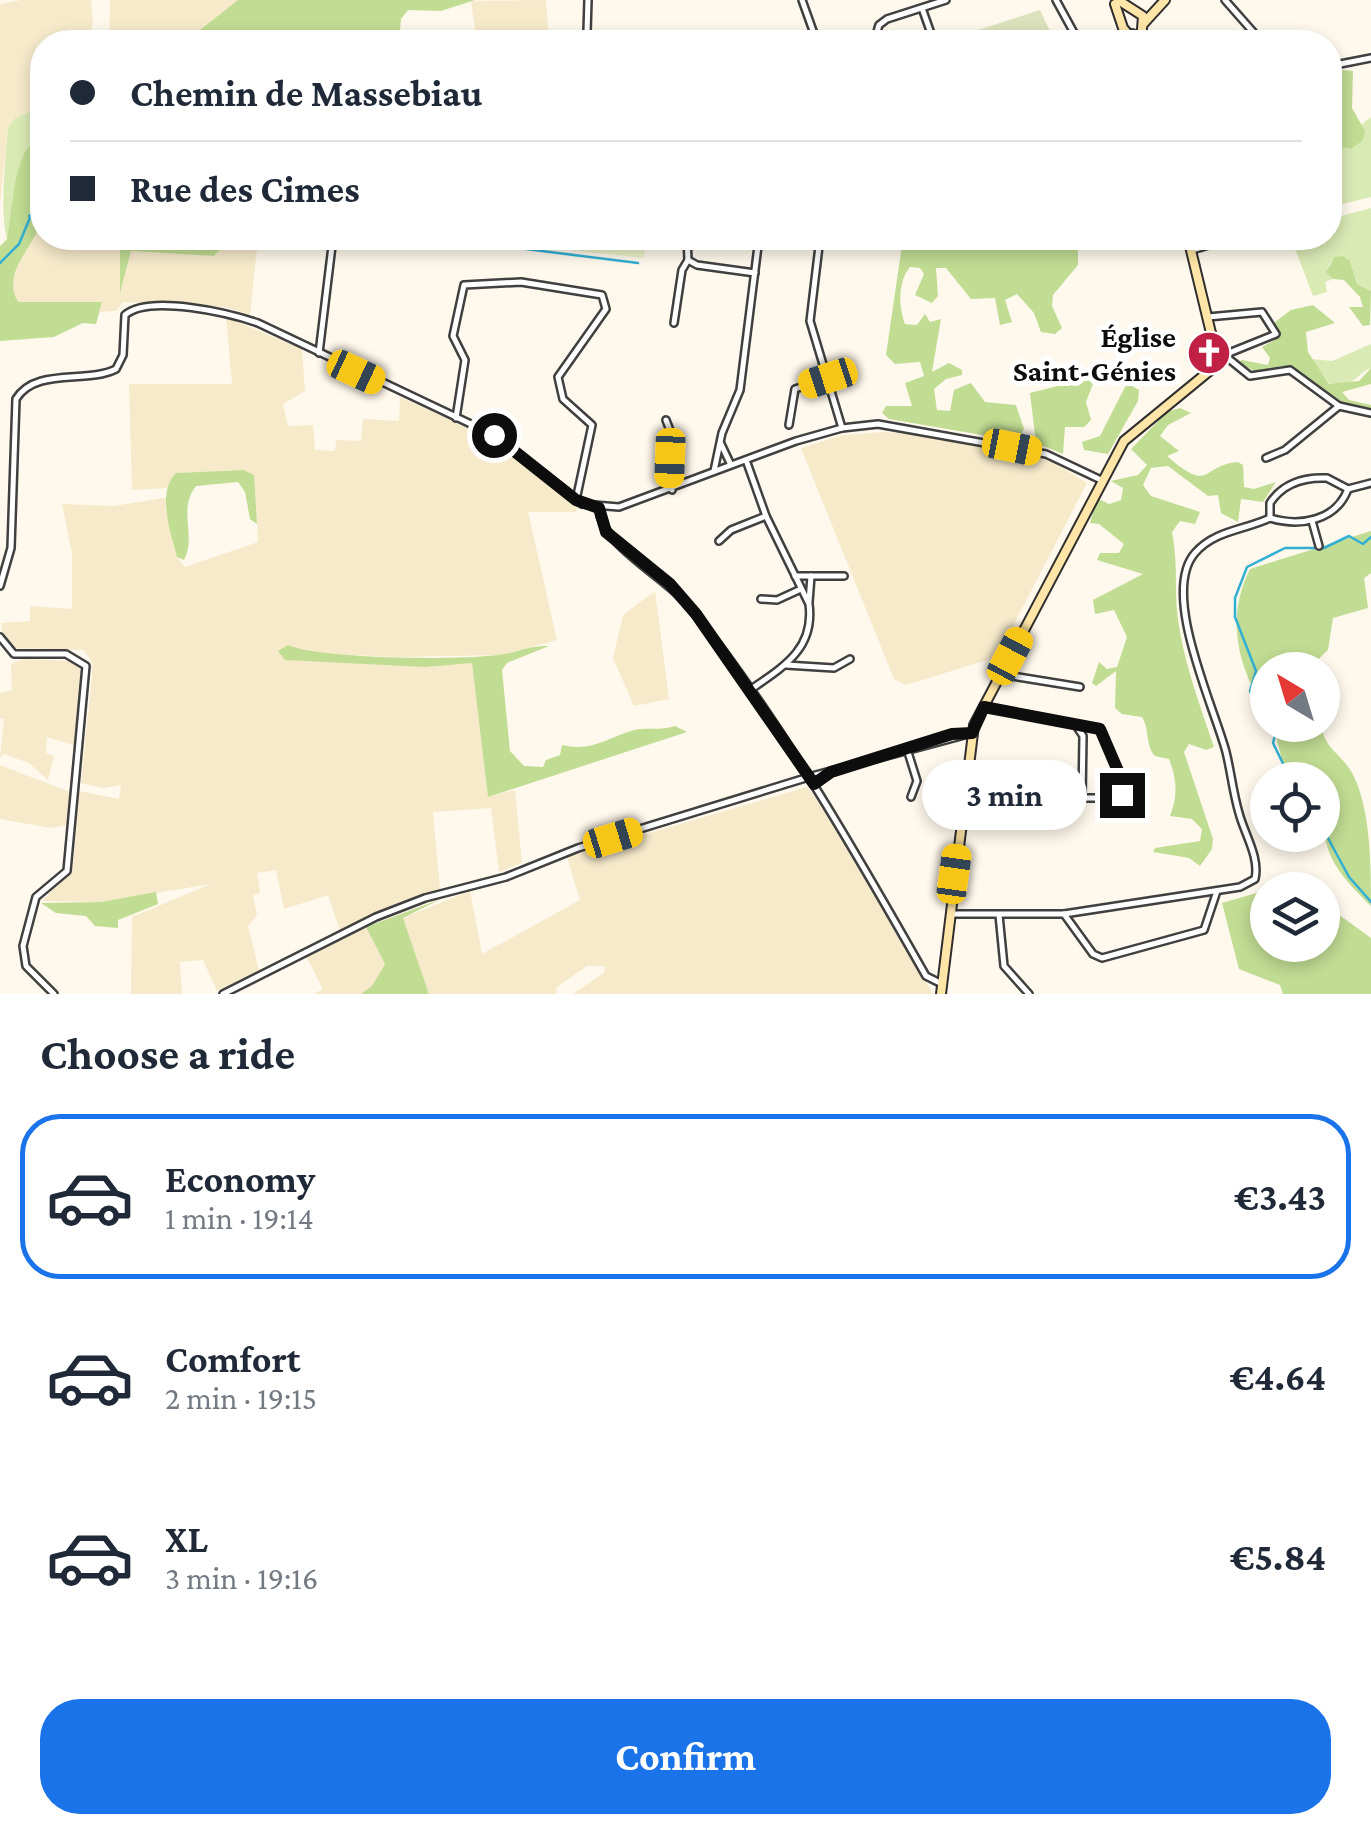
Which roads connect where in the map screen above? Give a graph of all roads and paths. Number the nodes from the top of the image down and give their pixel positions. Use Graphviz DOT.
graph roads {
  1 [pos="588,0"];
  2 [pos="802,0"];
  3 [pos="946,0"];
  4 [pos="1056,0"];
  5 [pos="1116,0"];
  6 [pos="1164,0"];
  7 [pos="1225,0"];
  8 [pos="1156,7"];
  9 [pos="922,8"];
  10 [pos="1135,11"];
  11 [pos="588,30"];
  12 [pos="813,30"];
  13 [pos="877,30"];
  14 [pos="930,30"];
  15 [pos="1072,30"];
  16 [pos="1132,30"];
  17 [pos="1133,30"];
  18 [pos="1133,30"];
  19 [pos="1134,30"];
  20 [pos="1251,30"];
  21 [pos="1371,58"];
  22 [pos="1342,64"];
  23 [pos="332,250"];
  24 [pos="688,250"];
  25 [pos="758,250"];
  26 [pos="819,250"];
  27 [pos="1193,250"];
  28 [pos="1190,251"];
  29 [pos="688,260"];
  30 [pos="755,273"];
  31 [pos="1206,317"];
  32 [pos="674,322"];
  33 [pos="320,353"];
  34 [pos="1224,356"];
  35 [pos="828,378"];
  36 [pos="1338,406"];
  37 [pos="1371,414"];
  38 [pos="456,418"];
  39 [pos="666,420"];
  40 [pos="789,425"];
  41 [pos="842,428"];
  42 [pos="720,441"];
  43 [pos="1266,458"];
  44 [pos="746,460"];
  45 [pos="730,463"];
  46 [pos="714,471"];
  47 [pos="1101,480"];
  48 [pos="1371,483"];
  49 [pos="1348,489"];
  50 [pos="672,490"];
  51 [pos="576,500"];
  52 [pos="599,508"];
  53 [pos="766,516"];
  54 [pos="1270,518"];
  55 [pos="1312,522"];
  56 [pos="719,541"];
  57 [pos="1319,546"];
  58 [pos="795,576"];
  59 [pos="812,576"];
  60 [pos="844,576"];
  61 [pos="0,586"];
  62 [pos="801,588"];
  63 [pos="761,599"];
  64 [pos="809,604"];
  65 [pos="0,637"];
  66 [pos="850,659"];
  67 [pos="785,664"];
  68 [pos="1000,674"];
  69 [pos="1080,687"];
  70 [pos="750,690"];
  71 [pos="984,707"];
  72 [pos="1077,727"];
  73 [pos="972,733"];
  74 [pos="907,749"];
  75 [pos="1026,778"];
  76 [pos="812,781"];
  77 [pos="967,782"];
  78 [pos="911,797"];
  79 [pos="1026,799"];
  80 [pos="1025,819"];
  81 [pos="1217,891"];
  82 [pos="948,914"];
  83 [pos="1064,914"];
  84 [pos="999,915"];
  85 [pos="940,979"];
  86 [pos="54,994"];
  87 [pos="223,994"];
  88 [pos="941,994"];
  89 [pos="1029,994"];
  1 -- 11 [label="street"];
  2 -- 12 [label="street"];
  3 -- 9 [label="street"];
  4 -- 15 [label="street"];
  5 -- 10 [label="main road"];
  5 -- 16 [label="main road"];
  6 -- 8 [label="main road"];
  7 -- 20 [label="street"];
  8 -- 10 [label="main road"];
  8 -- 19 [label="main road"];
  9 -- 13 [label="street"];
  9 -- 14 [label="street"];
  10 -- 17 [label="main road"];
  10 -- 18 [label="main road"];
  21 -- 22 [label="street"];
  23 -- 33 [label="street"];
  24 -- 29 [label="street"];
  25 -- 30 [label="street"];
  26 -- 35 [label="street"];
  27 -- 28 [label="street"];
  28 -- 31 [label="main road"];
  29 -- 30 [label="street"];
  29 -- 32 [label="street"];
  30 -- 42 [label="street"];
  31 -- 34 [label="main road"];
  31 -- 34 [label="street"];
  33 -- 38 [label="street"];
  33 -- 61 [label="street"];
  34 -- 36 [label="street"];
  34 -- 47 [label="main road"];
  35 -- 40 [label="street"];
  35 -- 41 [label="street"];
  36 -- 37 [label="street"];
  36 -- 43 [label="street"];
  38 -- 51 [label="street"];
  38 -- 51 [label="street"];
  39 -- 50 [label="street"];
  41 -- 44 [label="street"];
  41 -- 47 [label="street"];
  42 -- 45 [label="street"];
  42 -- 46 [label="street"];
  44 -- 45 [label="street"];
  44 -- 53 [label="street"];
  45 -- 46 [label="street"];
  46 -- 50 [label="street"];
  47 -- 68 [label="main road"];
  48 -- 49 [label="street"];
  49 -- 54 [label="street"];
  49 -- 55 [label="street"];
  50 -- 52 [label="street"];
  51 -- 52 [label="street"];
  52 -- 70 [label="street"];
  53 -- 56 [label="street"];
  53 -- 58 [label="street"];
  54 -- 55 [label="street"];
  54 -- 81 [label="street"];
  55 -- 57 [label="street"];
  58 -- 59 [label="street"];
  58 -- 62 [label="street"];
  59 -- 60 [label="street"];
  59 -- 64 [label="street"];
  62 -- 63 [label="street"];
  62 -- 64 [label="street"];
  64 -- 67 [label="street"];
  65 -- 86 [label="street"];
  66 -- 67 [label="street"];
  67 -- 70 [label="street"];
  68 -- 69 [label="street"];
  68 -- 71 [label="main road"];
  70 -- 76 [label="street"];
  71 -- 72 [label="street"];
  71 -- 73 [label="main road"];
  72 -- 72 [label="street"];
  73 -- 74 [label="street"];
  73 -- 77 [label="main road"];
  74 -- 76 [label="street"];
  74 -- 78 [label="street"];
  75 -- 79 [label="street"];
  76 -- 85 [label="street"];
  76 -- 87 [label="street"];
  77 -- 79 [label="street"];
  77 -- 82 [label="main road"];
  79 -- 80 [label="street"];
  81 -- 83 [label="street"];
  81 -- 83 [label="street"];
  82 -- 84 [label="street"];
  82 -- 85 [label="main road"];
  83 -- 84 [label="street"];
  84 -- 89 [label="street"];
  85 -- 88 [label="main road"];
}
